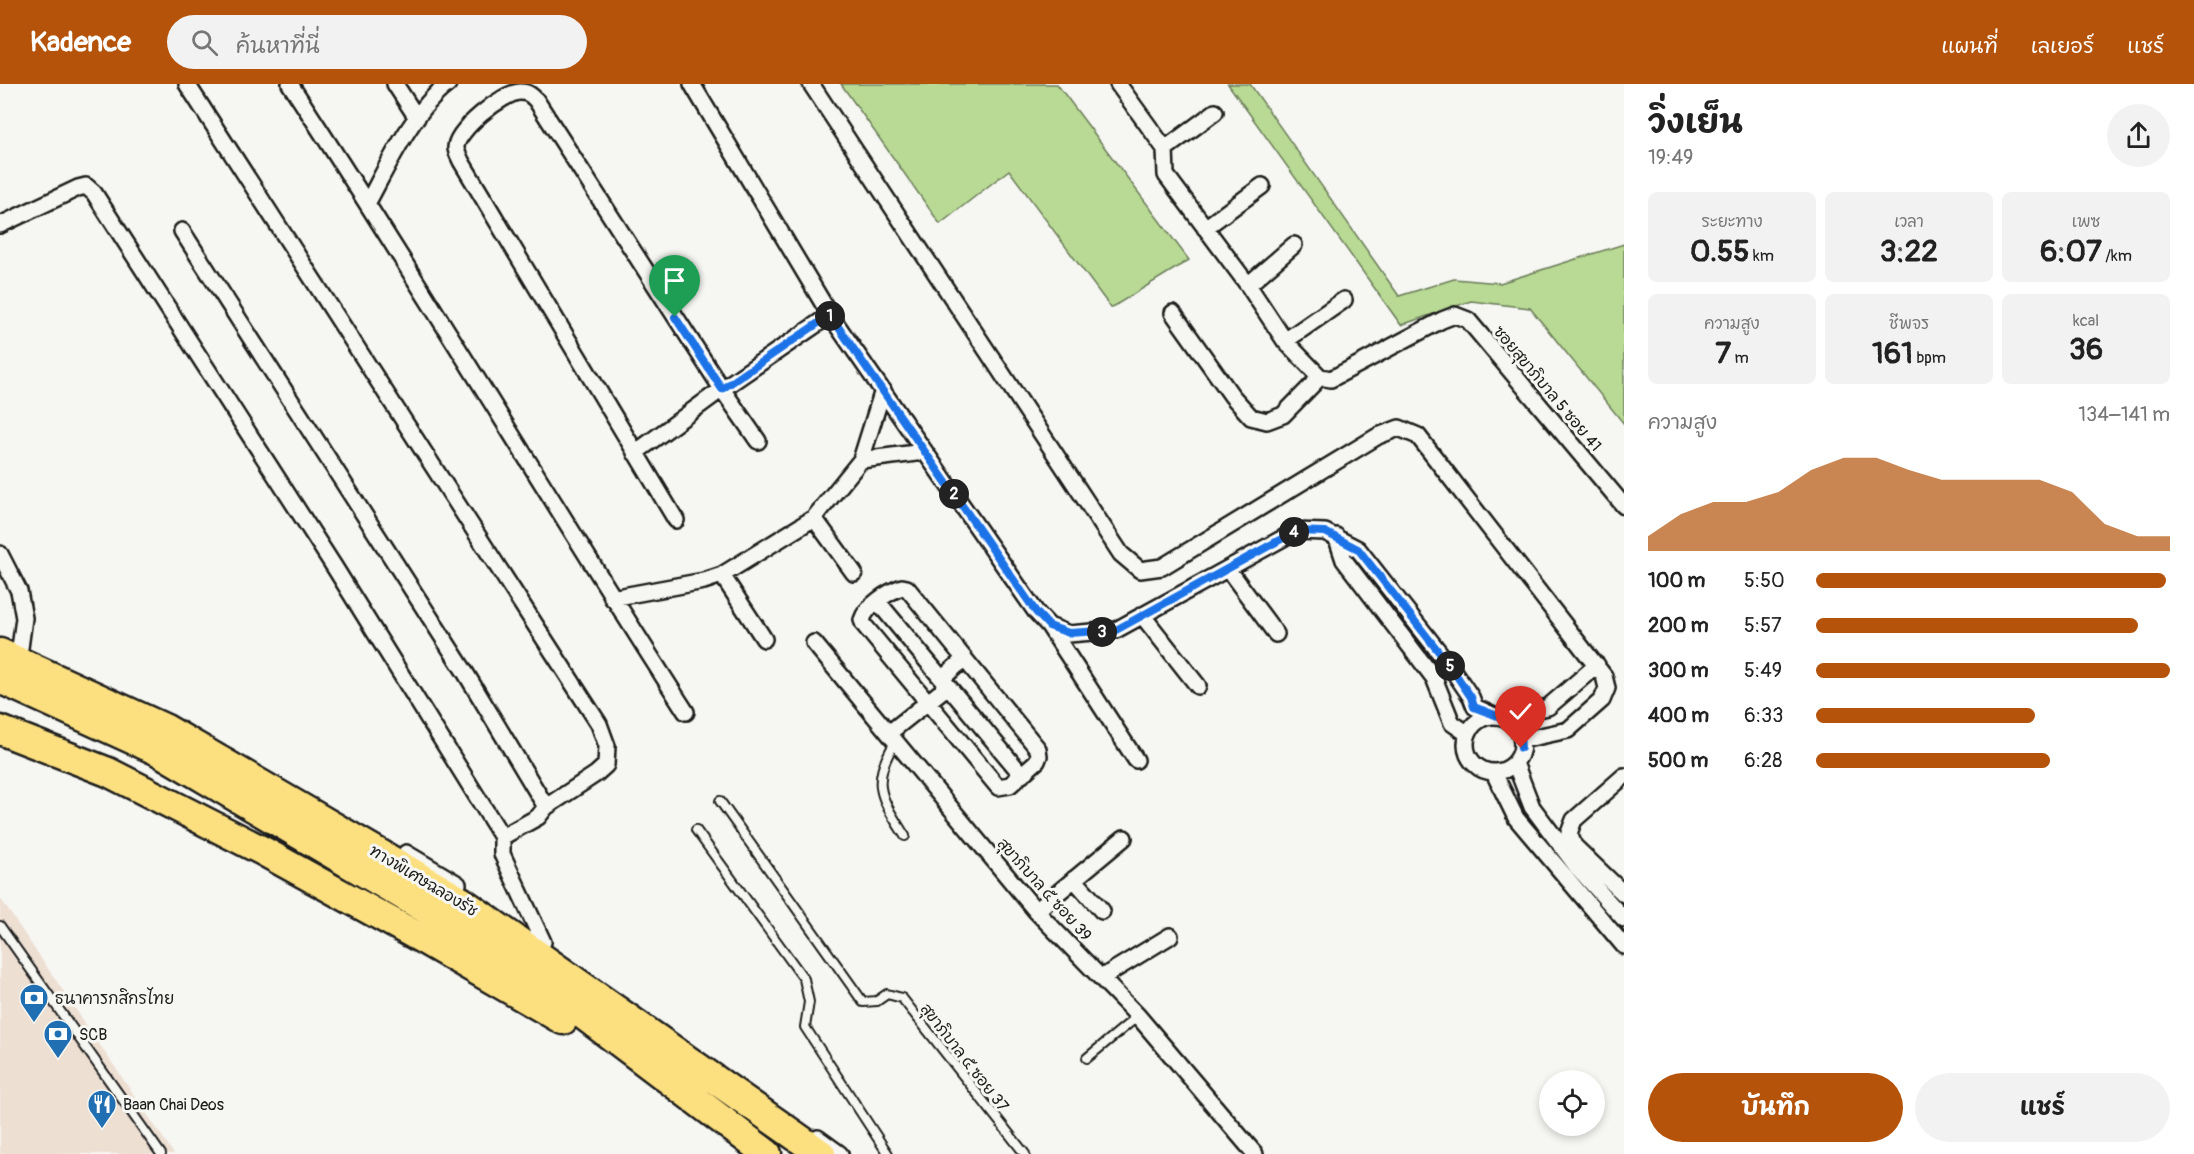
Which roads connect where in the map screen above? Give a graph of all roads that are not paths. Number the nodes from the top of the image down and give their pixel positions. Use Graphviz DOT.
graph roads {
  1 [pos="187,84"];
  2 [pos="290,84"];
  3 [pos="395,84"];
  4 [pos="448,84"];
  5 [pos="692,84"];
  6 [pos="811,84"];
  7 [pos="1123,86"];
  8 [pos="1215,112"];
  9 [pos="417,118"];
  10 [pos="1165,149"];
  11 [pos="1262,186"];
  12 [pos="368,202"];
  13 [pos="0,225"];
  14 [pos="1205,228"];
  15 [pos="182,231"];
  16 [pos="1294,246"];
  17 [pos="1248,285"];
  18 [pos="1344,300"];
  19 [pos="1173,313"];
  20 [pos="830,315"];
  21 [pos="1285,341"];
  22 [pos="1320,377"];
  23 [pos="722,389"];
  24 [pos="883,390"];
  25 [pos="759,441"];
  26 [pos="924,452"];
  27 [pos="635,453"];
  28 [pos="861,460"];
  29 [pos="1624,506"];
  30 [pos="814,518"];
  31 [pos="676,520"];
  32 [pos="1336,536"];
  33 [pos="0,554"];
  34 [pos="1228,569"];
  35 [pos="854,573"];
  36 [pos="722,574"];
  37 [pos="612,598"];
  38 [pos="878,602"];
  39 [pos="1408,610"];
  40 [pos="1142,615"];
  41 [pos="1392,624"];
  42 [pos="1049,626"];
  43 [pos="1276,634"];
  44 [pos="0,639"];
  45 [pos="764,639"];
  46 [pos="814,643"];
  47 [pos="10,650"];
  48 [pos="964,659"];
  49 [pos="1597,665"];
  50 [pos="1450,666"];
  51 [pos="1434,678"];
  52 [pos="0,679"];
  53 [pos="944,681"];
  54 [pos="1198,686"];
  55 [pos="927,702"];
  56 [pos="686,712"];
  57 [pos="1498,717"];
  58 [pos="0,730"];
  59 [pos="1468,734"];
  60 [pos="893,737"];
  61 [pos="1521,740"];
  62 [pos="1136,760"];
  63 [pos="1515,763"];
  64 [pos="1494,773"];
  65 [pos="1022,775"];
  66 [pos="1624,776"];
  67 [pos="720,801"];
  68 [pos="546,807"];
  69 [pos="696,830"];
  70 [pos="905,836"];
  71 [pos="502,837"];
  72 [pos="1124,838"];
  73 [pos="1074,879"];
  74 [pos="1624,894"];
  75 [pos="1036,911"];
  76 [pos="1102,911"];
  77 [pos="1624,920"];
  78 [pos="0,926"];
  79 [pos="1170,936"];
  80 [pos="543,942"];
  81 [pos="1624,946"];
  82 [pos="1101,978"];
  83 [pos="1138,1016"];
  84 [pos="1087,1058"];
  85 [pos="757,1146"];
  86 [pos="161,1154"];
  87 [pos="821,1154"];
  88 [pos="840,1154"];
  89 [pos="888,1154"];
  90 [pos="1025,1154"];
  91 [pos="1255,1154"];
  1 -- 68 [label="street"];
  2 -- 12 [label="street"];
  3 -- 9 [label="street"];
  4 -- 9 [label="street"];
  5 -- 20 [label="street"];
  6 -- 49 [label="street"];
  7 -- 10 [label="street"];
  8 -- 10 [label="street"];
  9 -- 12 [label="street"];
  10 -- 14 [label="street"];
  11 -- 14 [label="street"];
  12 -- 37 [label="street"];
  13 -- 71 [label="street"];
  14 -- 17 [label="street"];
  15 -- 68 [label="street"];
  16 -- 17 [label="street"];
  17 -- 21 [label="street"];
  18 -- 21 [label="street"];
  19 -- 22 [label="street"];
  20 -- 23 [label="street"];
  20 -- 24 [label="street"];
  21 -- 22 [label="street"];
  22 -- 29 [label="street, ซอยสุขาภิบาล 5 ซอย 41"];
  23 -- 25 [label="street"];
  23 -- 27 [label="street"];
  23 -- 27 [label="street"];
  24 -- 26 [label="street"];
  24 -- 28 [label="street"];
  26 -- 28 [label="street"];
  26 -- 42 [label="street"];
  27 -- 31 [label="street"];
  28 -- 30 [label="street"];
  30 -- 35 [label="street"];
  30 -- 36 [label="street"];
  32 -- 34 [label="street"];
  32 -- 39 [label="street"];
  32 -- 41 [label="street"];
  33 -- 47 [label="street"];
  34 -- 40 [label="street"];
  34 -- 43 [label="street"];
  36 -- 37 [label="street"];
  36 -- 45 [label="street"];
  37 -- 56 [label="street"];
  38 -- 48 [label="street"];
  38 -- 53 [label="street"];
  38 -- 55 [label="street"];
  39 -- 41 [label="street"];
  39 -- 50 [label="street"];
  40 -- 42 [label="street"];
  40 -- 54 [label="street"];
  41 -- 51 [label="street"];
  42 -- 62 [label="street"];
  44 -- 47 [label="street"];
  46 -- 60 [label="street, สุขาภิบาล ๕ ซอย 39"];
  47 -- 80 [label="street"];
  47 -- 87 [label="highway, ทางพิเศษฉลองรัช"];
  48 -- 53 [label="street"];
  48 -- 65 [label="street"];
  49 -- 57 [label="street"];
  49 -- 61 [label="street"];
  50 -- 51 [label="street"];
  50 -- 57 [label="street"];
  51 -- 59 [label="street"];
  52 -- 85 [label="highway, ทางพิเศษฉลองรัช"];
  53 -- 55 [label="street"];
  53 -- 65 [label="street"];
  55 -- 60 [label="street"];
  55 -- 65 [label="street"];
  57 -- 59 [label="street"];
  57 -- 61 [label="street"];
  58 -- 85 [label="highway"];
  59 -- 64 [label="street"];
  60 -- 70 [label="lane"];
  60 -- 75 [label="street, สุขาภิบาล ๕ ซอย 39"];
  61 -- 63 [label="street"];
  63 -- 64 [label="street"];
  63 -- 77 [label="street"];
  64 -- 81 [label="street"];
  66 -- 74 [label="street"];
  67 -- 90 [label="lane, สุขาภิบาล ๕ ซอย 37"];
  68 -- 71 [label="street"];
  69 -- 89 [label="lane"];
  71 -- 80 [label="street"];
  72 -- 73 [label="street"];
  73 -- 75 [label="street"];
  73 -- 76 [label="street"];
  75 -- 82 [label="street, สุขาภิบาล ๕ ซอย 39"];
  78 -- 86 [label="lane"];
  79 -- 82 [label="street"];
  80 -- 88 [label="street"];
  82 -- 83 [label="street, สุขาภิบาล ๕ ซอย 39"];
  83 -- 84 [label="lane"];
  83 -- 91 [label="street, สุขาภิบาล ๕ ซอย 39"];
}
